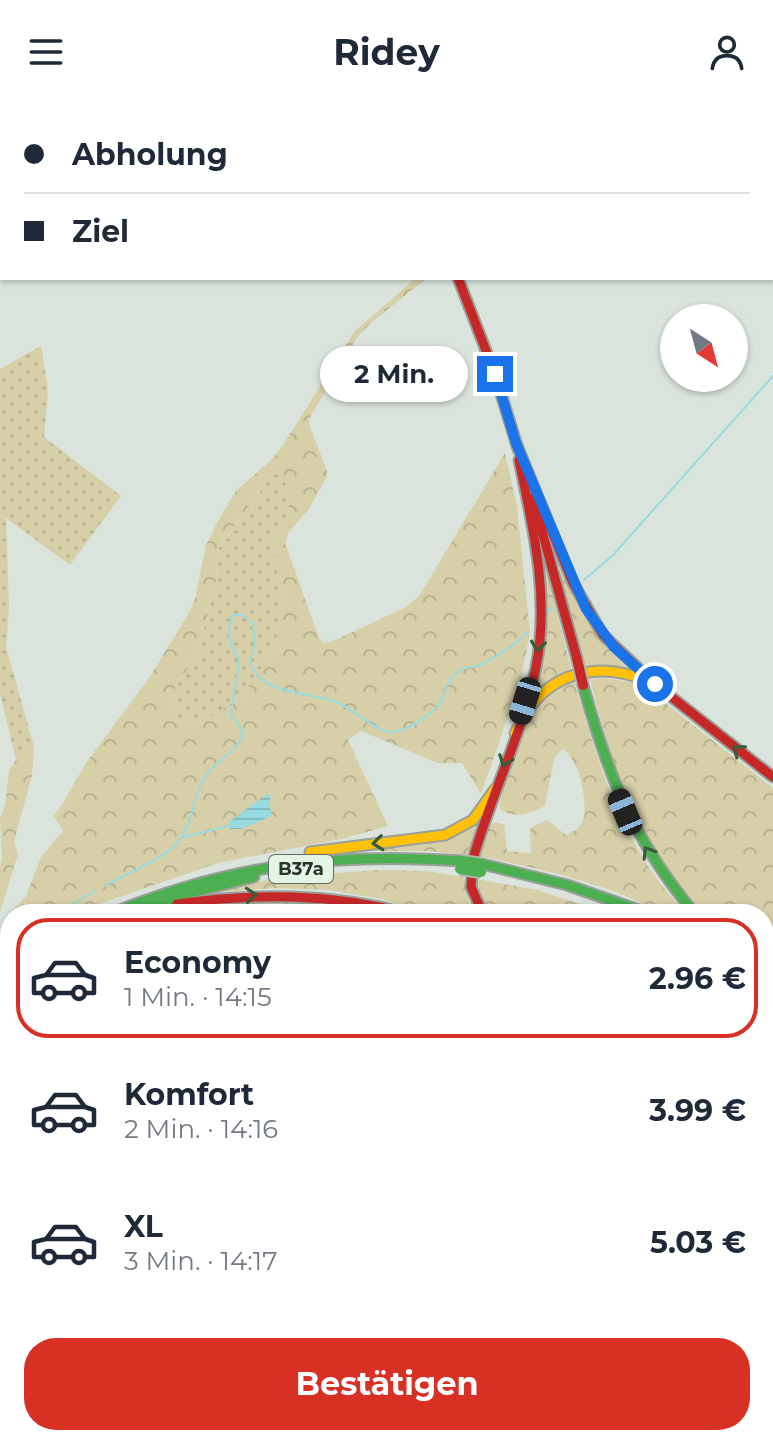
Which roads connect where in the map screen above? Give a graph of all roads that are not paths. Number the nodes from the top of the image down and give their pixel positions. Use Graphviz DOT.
graph roads {
  1 [pos="459,280"];
  2 [pos="516,443"];
  3 [pos="655,684"];
  4 [pos="515,733"];
  5 [pos="773,777"];
  6 [pos="495,789"];
  7 [pos="461,865"];
  8 [pos="482,868"];
  9 [pos="222,875"];
  10 [pos="134,904"];
  11 [pos="161,904"];
  12 [pos="178,904"];
  13 [pos="370,904"];
  14 [pos="478,904"];
  15 [pos="600,904"];
  16 [pos="621,904"];
  17 [pos="687,904"];
  1 -- 2 [label="main road"];
  2 -- 3 [label="main road"];
  2 -- 4 [label="main road, one-way"];
  17 -- 2 [label="main road, one-way, bridge"];
  3 -- 4 [label="main road"];
  5 -- 3 [label="main road, one-way"];
  4 -- 6 [label="main road, one-way"];
  6 -- 9 [label="main road, one-way"];
  6 -- 14 [label="main road"];
  7 -- 8 [label="main road, B37a, bridge"];
  7 -- 9 [label="main road, B37a"];
  7 -- 11 [label="main road, B37a"];
  8 -- 15 [label="main road, B37a"];
  8 -- 16 [label="main road, B37a"];
  9 -- 10 [label="main road, B37a"];
  12 -- 13 [label="main road, one-way"];
}
